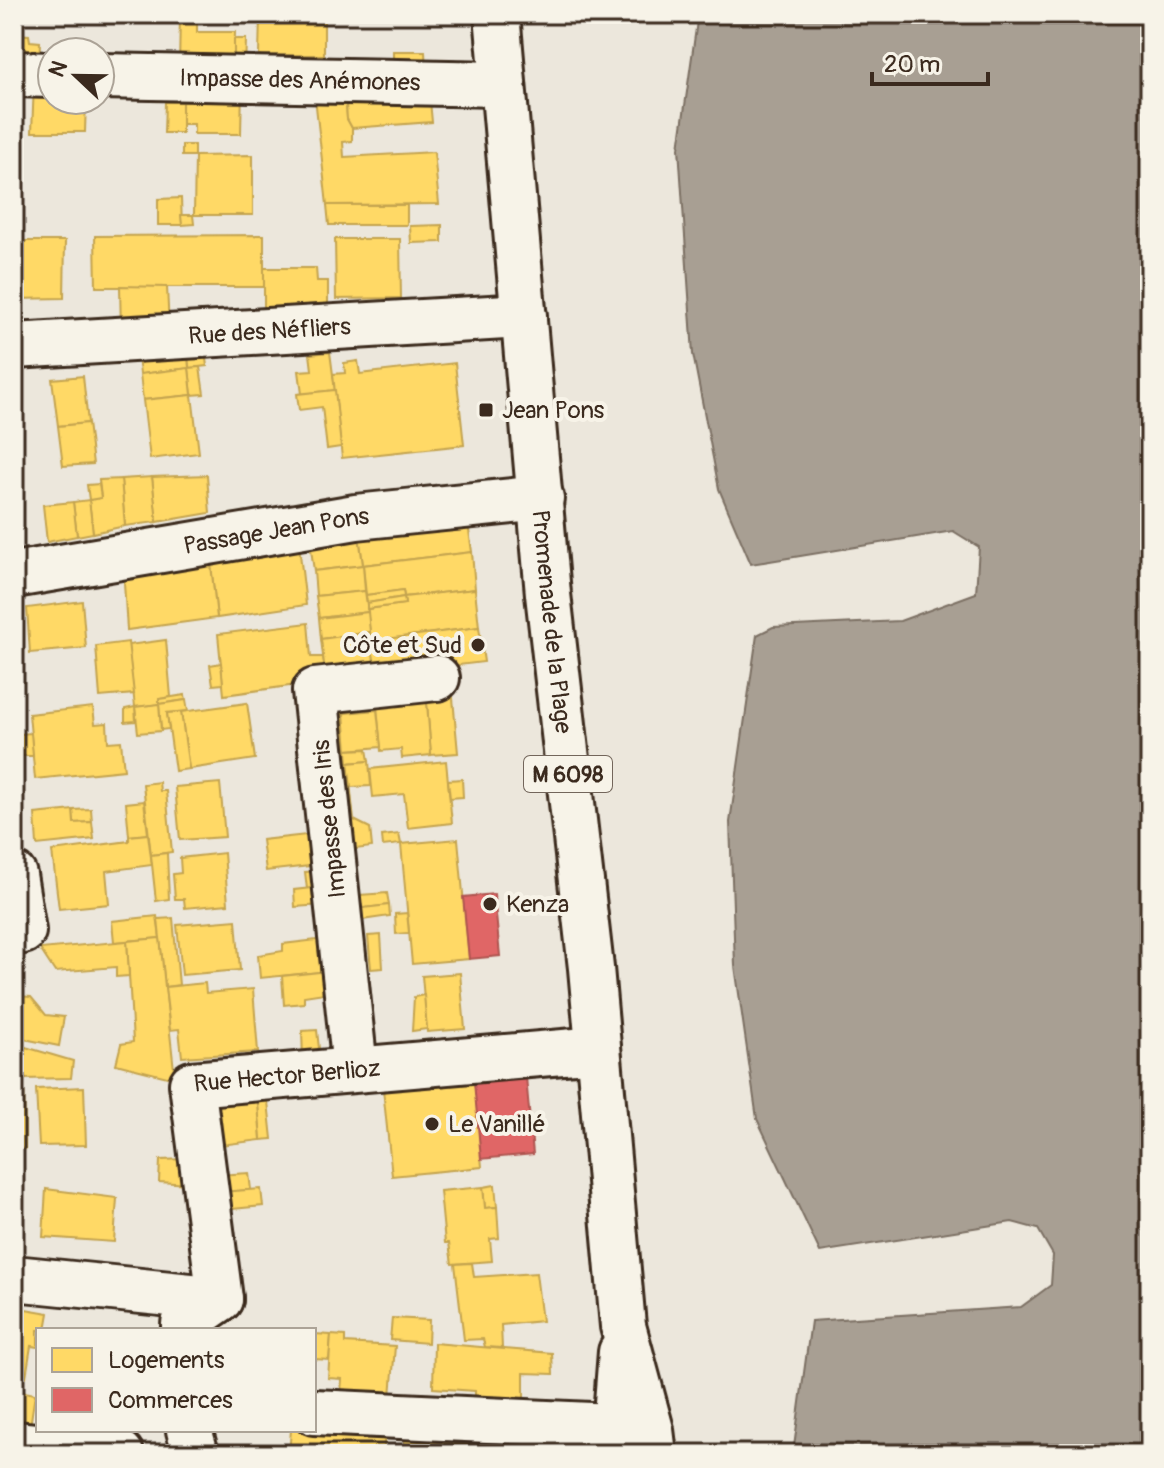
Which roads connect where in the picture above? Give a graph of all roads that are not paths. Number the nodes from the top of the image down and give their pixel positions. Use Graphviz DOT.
graph roads {
  1 [pos="497,14"];
  2 [pos="14,74"];
  3 [pos="36,75"];
  4 [pos="116,76"];
  5 [pos="500,84"];
  6 [pos="524,316"];
  7 [pos="14,346"];
  8 [pos="541,498"];
  9 [pos="14,575"];
  10 [pos="437,678"];
  11 [pos="14,875"];
  12 [pos="23,931"];
  13 [pos="598,1049"];
  14 [pos="355,1069"];
  15 [pos="14,1278"];
  16 [pos="220,1299"];
  17 [pos="623,1326"];
  18 [pos="184,1328"];
  19 [pos="316,1412"];
  20 [pos="190,1432"];
  21 [pos="613,1440"];
  22 [pos="14,1444"];
  23 [pos="121,1454"];
  24 [pos="196,1454"];
  25 [pos="654,1454"];
  1 -- 5 [label="street, Promenade de la Plage / M 6098"];
  2 -- 3 [label="street"];
  4 -- 5 [label="street, Impasse des Anémones"];
  5 -- 6 [label="street, Promenade de la Plage / M 6098"];
  6 -- 7 [label="street, Rue des Néfliers"];
  6 -- 8 [label="street, Promenade de la Plage / M 6098"];
  8 -- 9 [label="street, Passage Jean Pons"];
  8 -- 13 [label="street, Promenade de la Plage / M 6098"];
  10 -- 14 [label="street, Impasse des Iris"];
  11 -- 12 [label="street"];
  13 -- 14 [label="street, Rue Hector Berlioz"];
  13 -- 17 [label="street, Promenade de la Plage / M 6098"];
  14 -- 16 [label="street, Rue Hector Berlioz"];
  15 -- 16 [label="street"];
  16 -- 18 [label="street"];
  17 -- 21 [label="street, Promenade de la Plage / M 6098"];
  17 -- 25 [label="street, Promenade de la Plage / M 6098"];
  19 -- 21 [label="street"];
  20 -- 24 [label="street"];
  22 -- 23 [label="street"];
}
